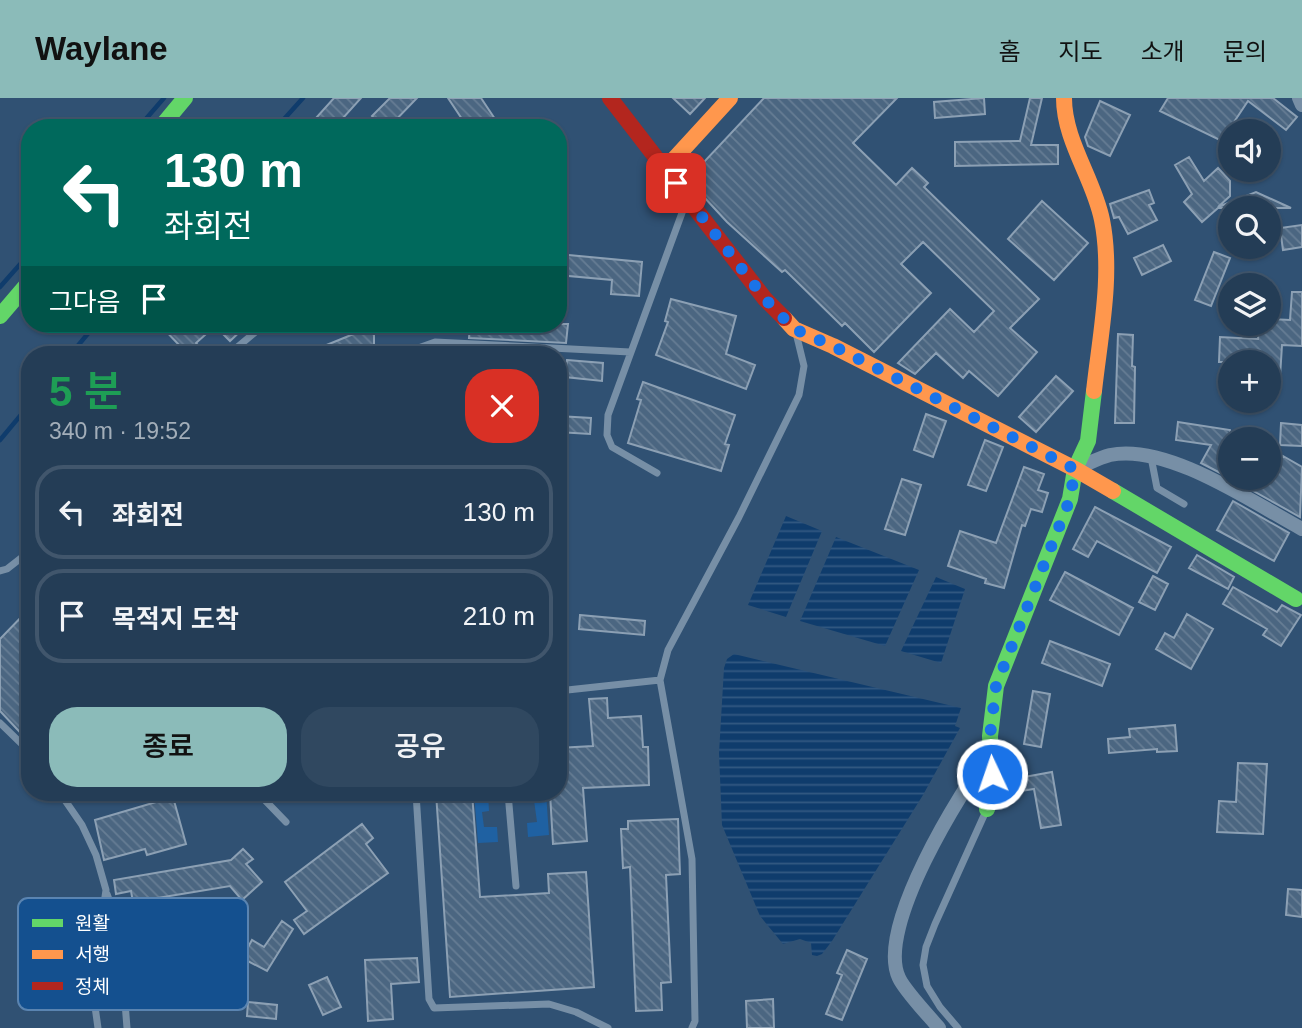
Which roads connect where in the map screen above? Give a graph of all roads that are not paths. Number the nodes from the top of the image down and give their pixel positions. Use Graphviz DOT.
graph roads {
  1 [pos="185,98"];
  2 [pos="610,98"];
  3 [pos="730,98"];
  4 [pos="1065,98"];
  5 [pos="1299,98"];
  6 [pos="1302,105"];
  7 [pos="168,119"];
  8 [pos="666,168"];
  9 [pos="687,198"];
  10 [pos="21,292"];
  11 [pos="0,316"];
  12 [pos="794,329"];
  13 [pos="254,333"];
  14 [pos="239,346"];
  15 [pos="421,346"];
  16 [pos="513,346"];
  17 [pos="567,349"];
  18 [pos="631,352"];
  19 [pos="1150,456"];
  20 [pos="1075,469"];
  21 [pos="657,473"];
  22 [pos="1184,503"];
  23 [pos="1302,529"];
  24 [pos="21,558"];
  25 [pos="0,571"];
  26 [pos="1299,601"];
  27 [pos="660,680"];
  28 [pos="567,690"];
  29 [pos="0,723"];
  30 [pos="21,743"];
  31 [pos="992,749"];
  32 [pos="66,801"];
  33 [pos="266,801"];
  34 [pos="417,801"];
  35 [pos="509,801"];
  36 [pos="987,808"];
  37 [pos="286,822"];
  38 [pos="516,886"];
  39 [pos="106,890"];
  40 [pos="105,898"];
  41 [pos="109,898"];
  42 [pos="95,1010"];
  43 [pos="125,1010"];
  44 [pos="98,1028"];
  45 [pos="127,1028"];
  46 [pos="608,1028"];
  47 [pos="692,1028"];
  48 [pos="939,1028"];
  49 [pos="958,1028"];
  1 -- 7 [label="street"];
  2 -- 8 [label="street"];
  3 -- 8 [label="street"];
  4 -- 20 [label="street"];
  5 -- 6 [label="street"];
  8 -- 9 [label="street"];
  9 -- 12 [label="street"];
  9 -- 18 [label="lane"];
  10 -- 11 [label="street"];
  12 -- 20 [label="street"];
  12 -- 27 [label="lane"];
  13 -- 14 [label="lane"];
  15 -- 16 [label="lane"];
  17 -- 18 [label="lane"];
  18 -- 21 [label="lane"];
  19 -- 20 [label="street"];
  19 -- 22 [label="lane"];
  19 -- 23 [label="street"];
  20 -- 26 [label="street"];
  20 -- 31 [label="street"];
  24 -- 25 [label="lane"];
  27 -- 28 [label="lane"];
  27 -- 47 [label="lane"];
  29 -- 30 [label="lane"];
  31 -- 36 [label="street"];
  31 -- 48 [label="street"];
  32 -- 39 [label="lane"];
  33 -- 37 [label="lane"];
  34 -- 46 [label="lane"];
  35 -- 38 [label="lane"];
  36 -- 49 [label="lane"];
  39 -- 40 [label="lane"];
  39 -- 41 [label="lane"];
  42 -- 44 [label="lane"];
  43 -- 45 [label="lane"];
}
